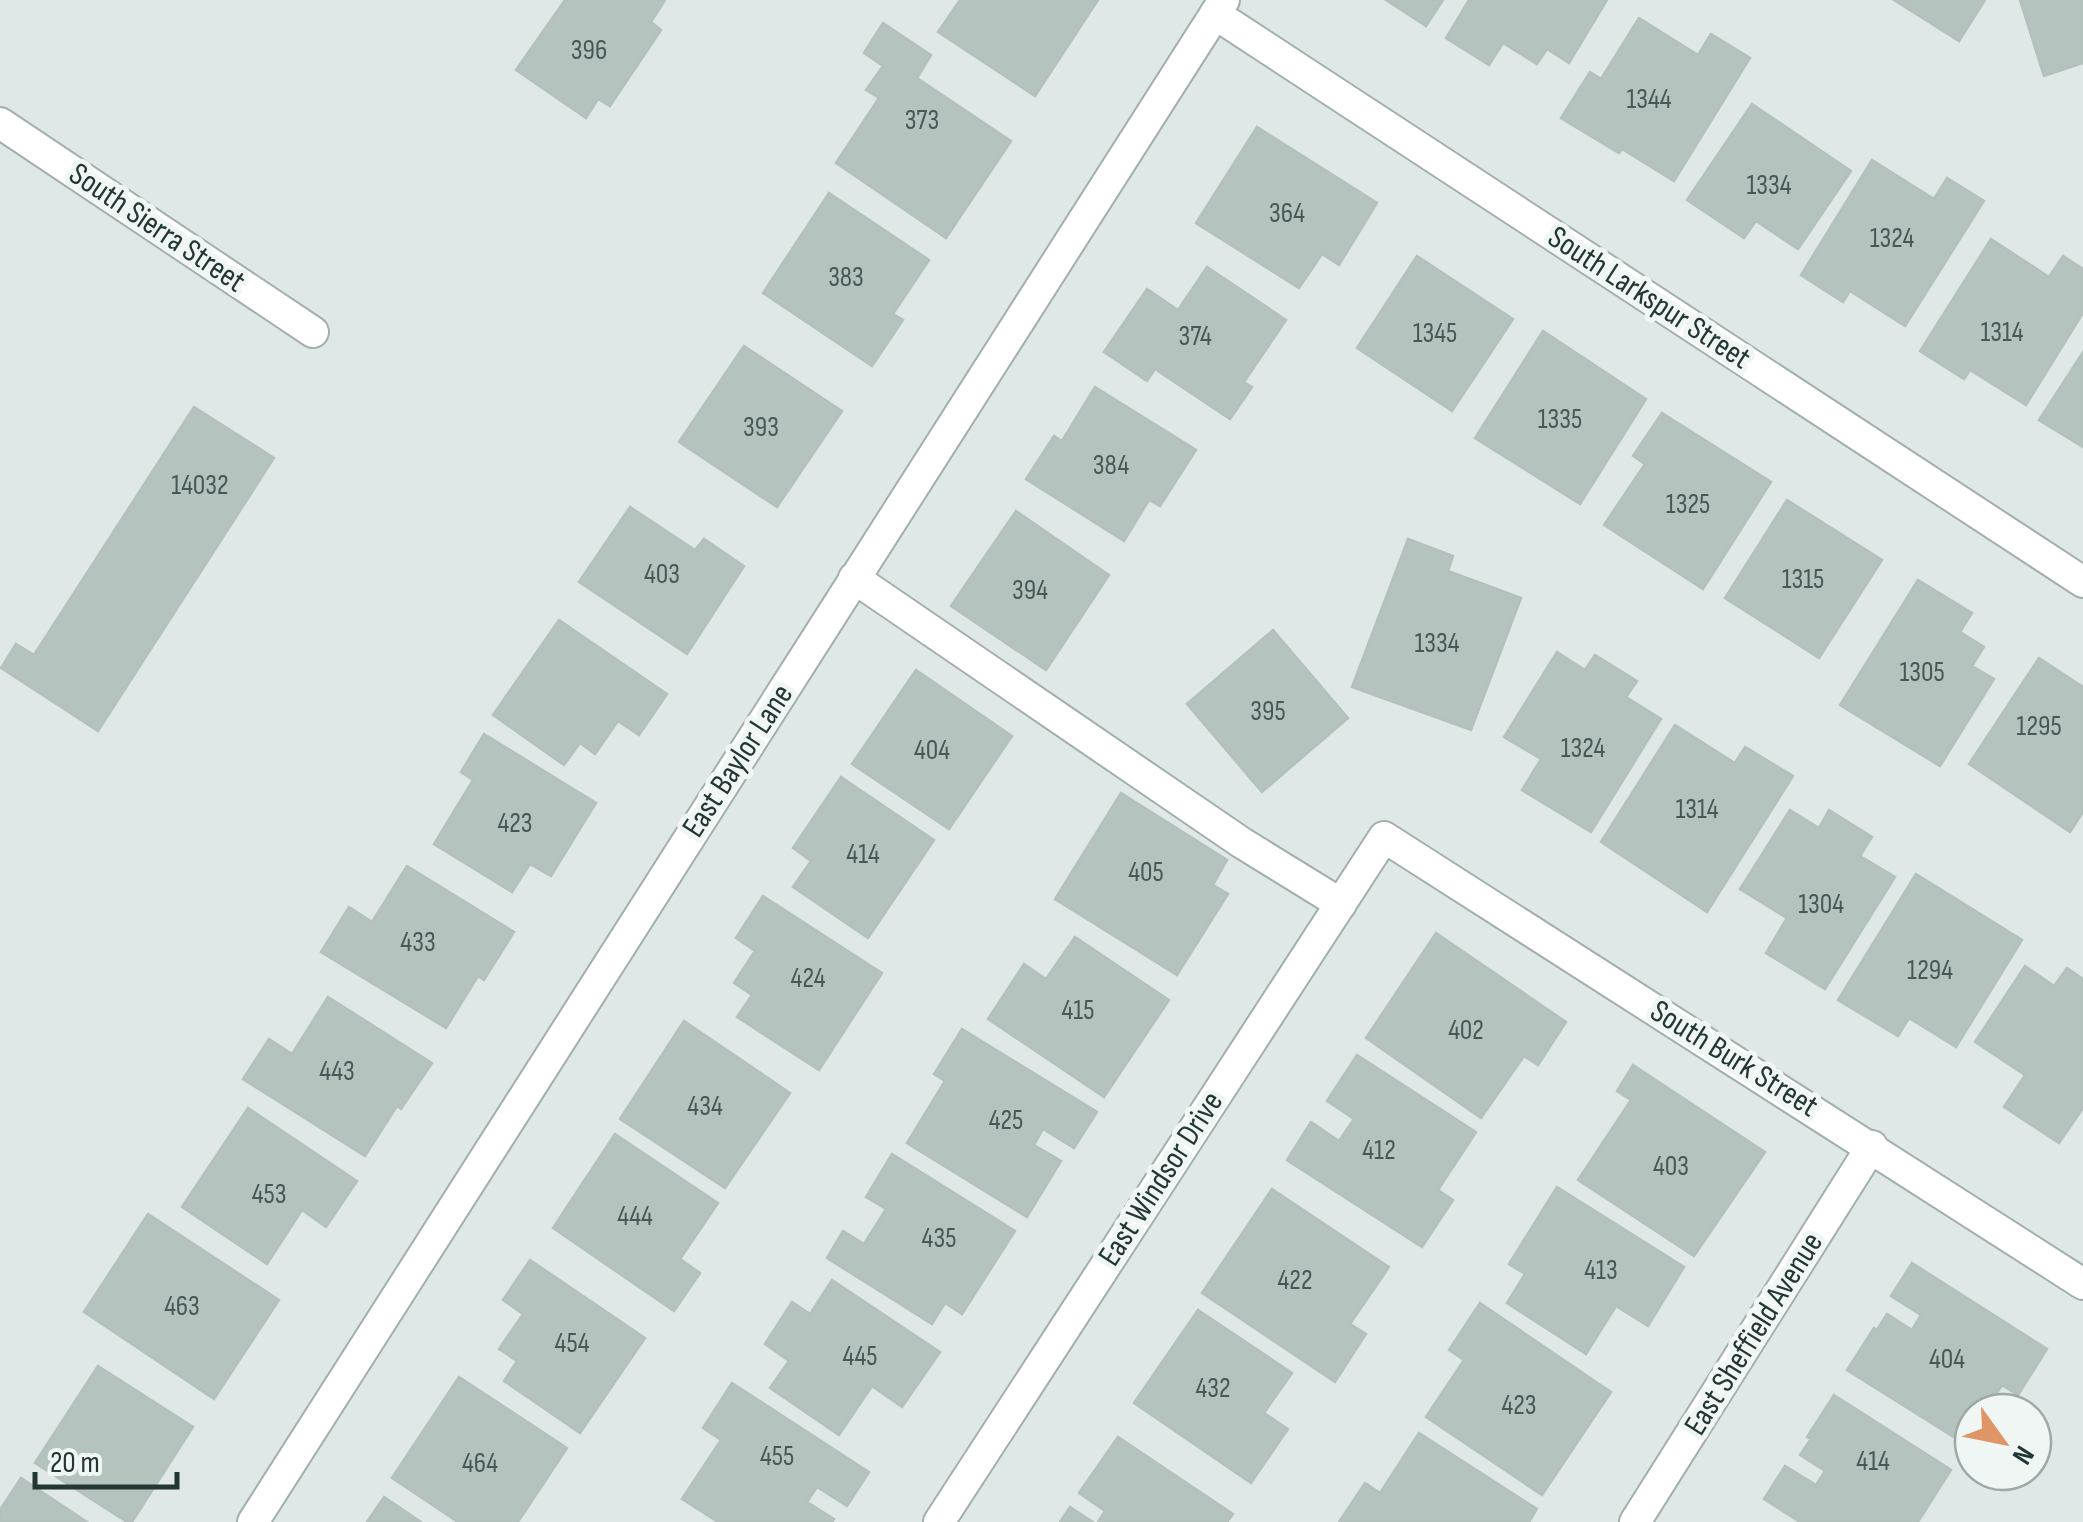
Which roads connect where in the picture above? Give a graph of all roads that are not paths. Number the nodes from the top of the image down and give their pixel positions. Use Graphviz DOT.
graph roads {
  1 [pos="1220,7"];
  2 [pos="0,124"];
  3 [pos="313,332"];
  4 [pos="854,578"];
  5 [pos="2083,582"];
  6 [pos="1384,837"];
  7 [pos="1340,904"];
  8 [pos="1872,1146"];
  9 [pos="2083,1284"];
  10 [pos="253,1522"];
  11 [pos="939,1522"];
  12 [pos="1636,1522"];
  1 -- 4 [label="street, East Baylor Lane"];
  1 -- 5 [label="street, South Larkspur Street"];
  2 -- 3 [label="street, South Sierra Street"];
  4 -- 7 [label="street"];
  4 -- 10 [label="street, East Baylor Lane"];
  6 -- 7 [label="street, East Windsor Drive"];
  6 -- 8 [label="street, South Burk Street"];
  7 -- 11 [label="street, East Windsor Drive"];
  8 -- 9 [label="street, South Burk Street"];
  8 -- 12 [label="street, East Sheffield Avenue"];
}
